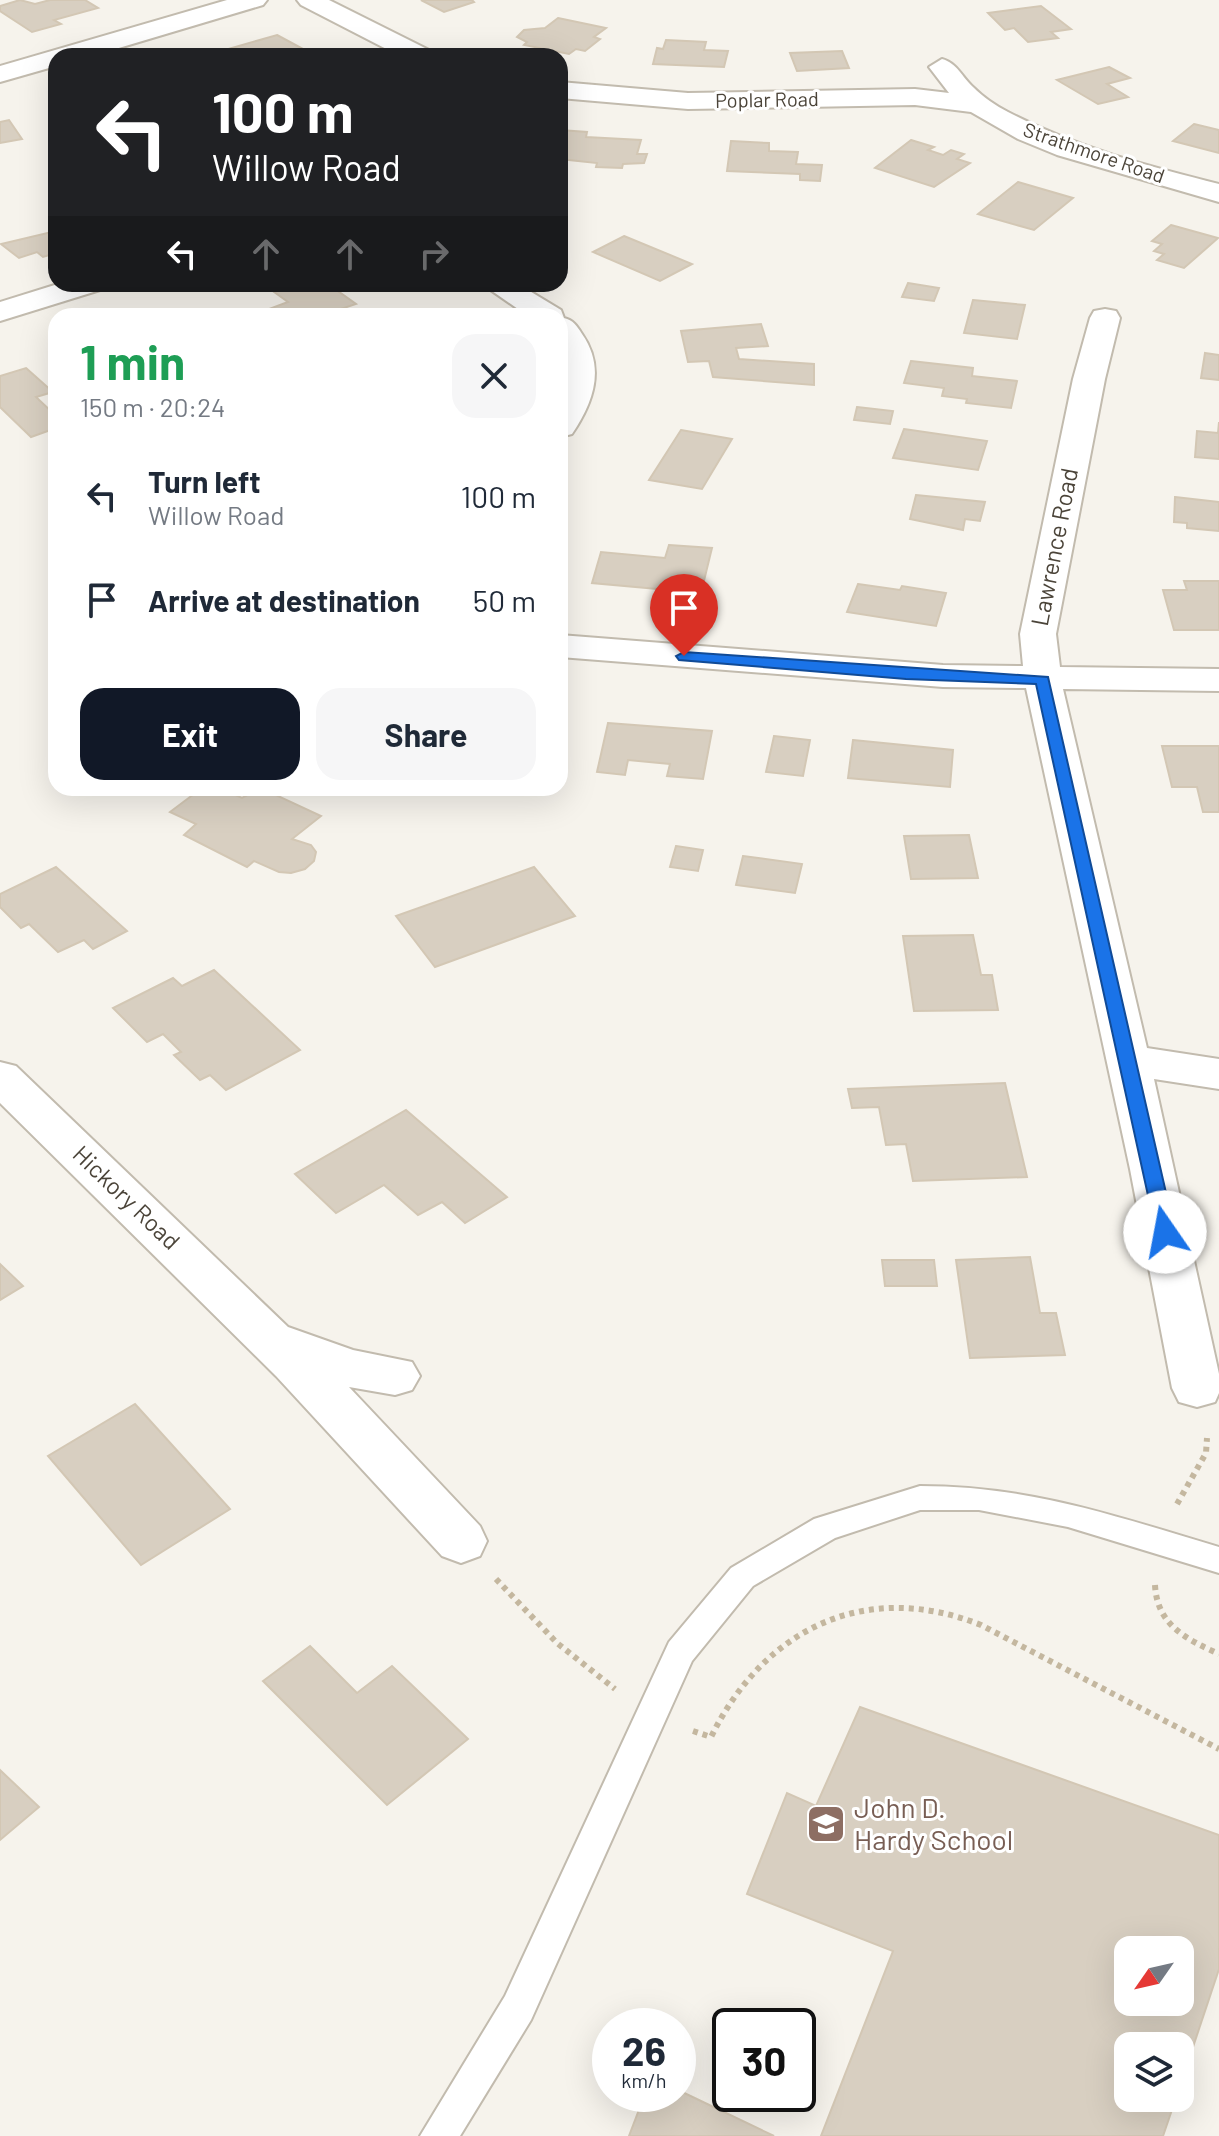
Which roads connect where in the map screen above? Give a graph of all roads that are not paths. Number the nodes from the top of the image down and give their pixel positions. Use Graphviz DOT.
graph roads {
  1 [pos="254,0"];
  2 [pos="310,0"];
  3 [pos="91,48"];
  4 [pos="404,48"];
  5 [pos="48,60"];
  6 [pos="942,67"];
  7 [pos="0,74"];
  8 [pos="568,91"];
  9 [pos="974,104"];
  10 [pos="1219,193"];
  11 [pos="64,292"];
  12 [pos="510,292"];
  13 [pos="537,308"];
  14 [pos="0,312"];
  15 [pos="1105,318"];
  16 [pos="568,336"];
  17 [pos="568,413"];
  18 [pos="568,647"];
  19 [pos="1043,680"];
  20 [pos="1219,680"];
  21 [pos="1128,1060"];
  22 [pos="1219,1074"];
  23 [pos="0,1077"];
  24 [pos="252,1319"];
  25 [pos="395,1376"];
  26 [pos="1197,1388"];
  27 [pos="461,1541"];
  28 [pos="1219,1560"];
  29 [pos="439,2136"];
  1 -- 3 [label="street"];
  2 -- 4 [label="street"];
  5 -- 7 [label="street"];
  6 -- 9 [label="street, Strathmore Road"];
  8 -- 9 [label="street, Poplar Road"];
  9 -- 10 [label="street, Strathmore Road"];
  11 -- 14 [label="street"];
  12 -- 13 [label="street"];
  15 -- 19 [label="street, Lawrence Road"];
  16 -- 17 [label="street"];
  18 -- 19 [label="street"];
  19 -- 20 [label="street"];
  19 -- 21 [label="street, Lawrence Road"];
  21 -- 22 [label="street"];
  21 -- 26 [label="street, Lawrence Road"];
  23 -- 24 [label="street, Hickory Road"];
  24 -- 25 [label="street, Hickory Road"];
  24 -- 27 [label="street, Hickory Road"];
  28 -- 29 [label="lane"];
}
